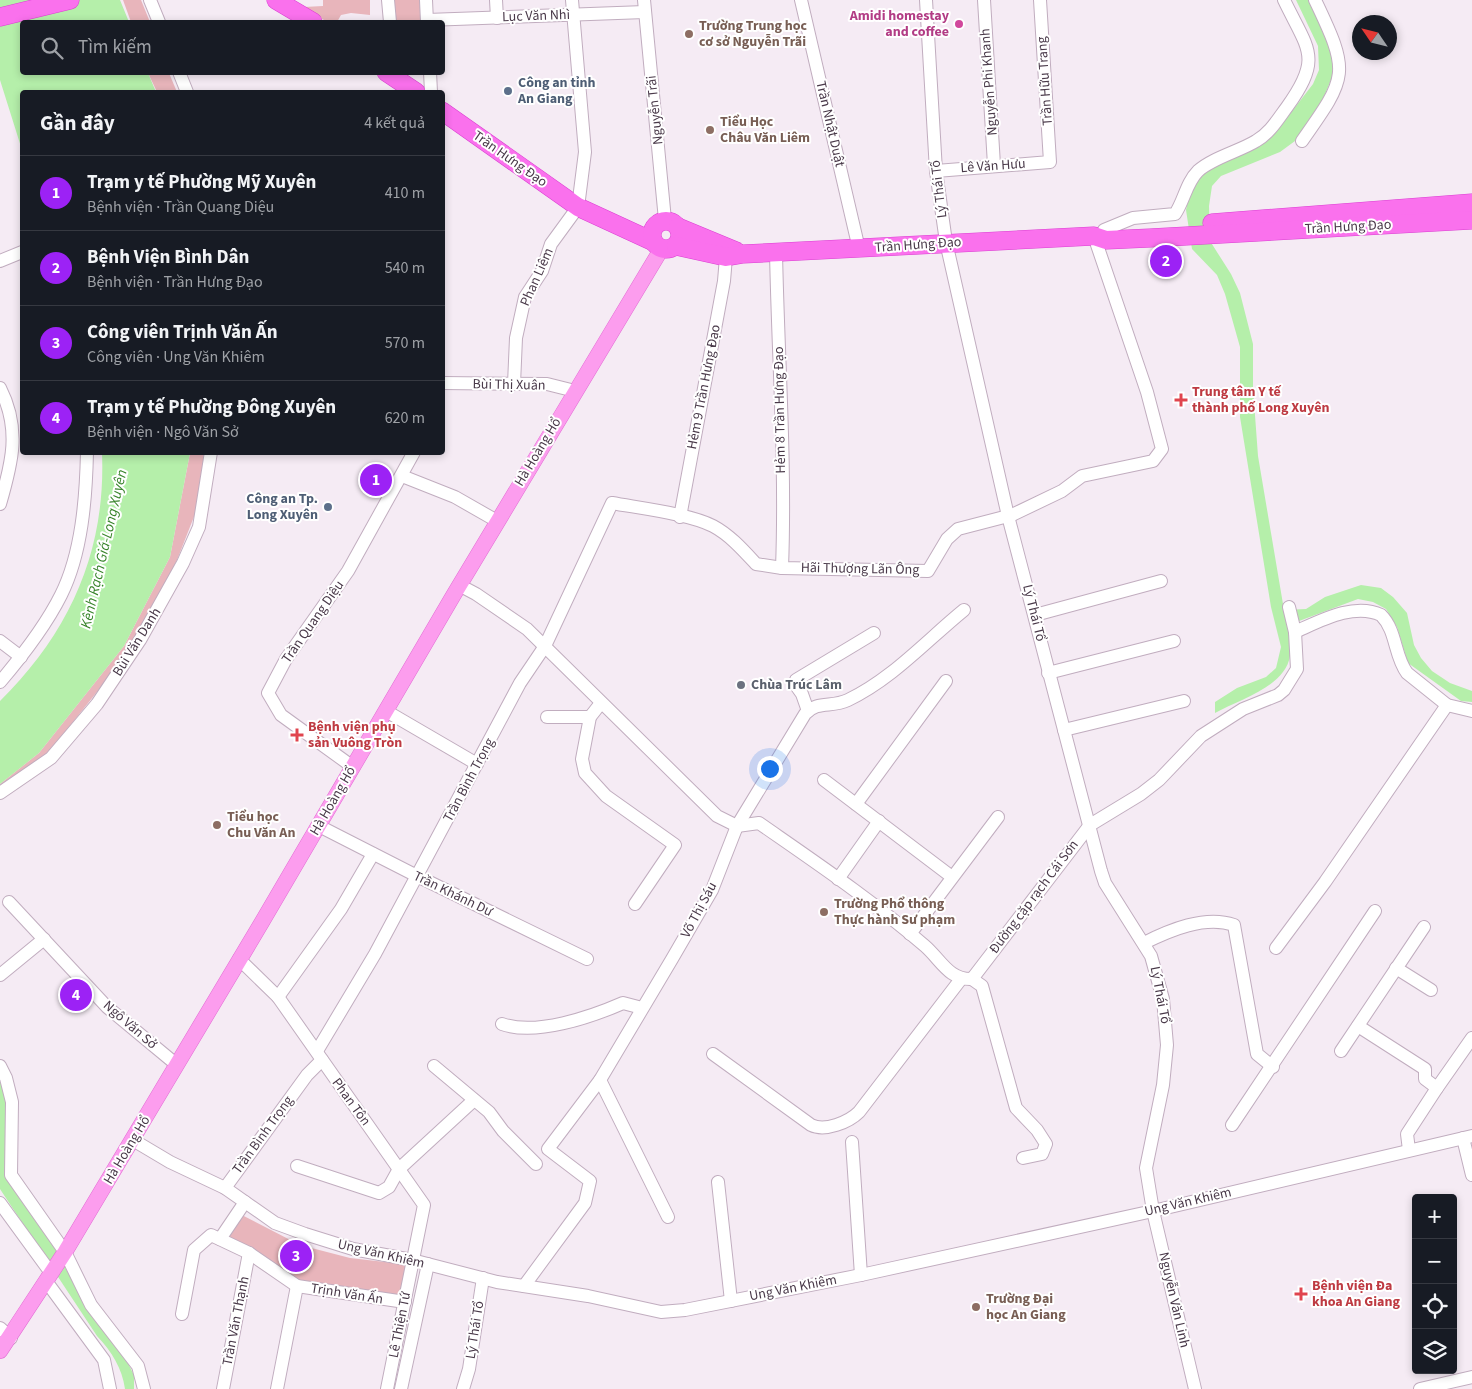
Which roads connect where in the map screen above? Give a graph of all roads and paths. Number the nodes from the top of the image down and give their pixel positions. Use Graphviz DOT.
graph roads {
  1 [pos="25,0"];
  2 [pos="70,0"];
  3 [pos="150,0"];
  4 [pos="388,0"];
  5 [pos="426,0"];
  6 [pos="496,0"];
  7 [pos="572,0"];
  8 [pos="801,0"];
  9 [pos="926,0"];
  10 [pos="984,0"];
  11 [pos="1040,0"];
  12 [pos="1284,0"];
  13 [pos="1315,0"];
  14 [pos="281,2"];
  15 [pos="0,6"];
  16 [pos="645,6"];
  17 [pos="573,15"];
  18 [pos="0,17"];
  19 [pos="497,18"];
  20 [pos="158,20"];
  21 [pos="310,20"];
  22 [pos="390,20"];
  23 [pos="427,20"];
  24 [pos="445,20"];
  25 [pos="180,75"];
  26 [pos="392,75"];
  27 [pos="430,75"];
  28 [pos="186,90"];
  29 [pos="413,90"];
  30 [pos="432,90"];
  31 [pos="445,113"];
  32 [pos="1302,141"];
  33 [pos="1050,162"];
  34 [pos="994,165"];
  35 [pos="936,171"];
  36 [pos="1472,203"];
  37 [pos="578,207"];
  38 [pos="1472,220"];
  39 [pos="668,223"];
  40 [pos="1228,228"];
  41 [pos="1099,233"];
  42 [pos="946,242"];
  43 [pos="664,245"];
  44 [pos="859,248"];
  45 [pos="776,252"];
  46 [pos="20,253"];
  47 [pos="734,255"];
  48 [pos="0,261"];
  49 [pos="445,383"];
  50 [pos="514,384"];
  51 [pos="0,388"];
  52 [pos="574,391"];
  53 [pos="87,455"];
  54 [pos="211,455"];
  55 [pos="412,455"];
  56 [pos="402,476"];
  57 [pos="612,503"];
  58 [pos="0,504"];
  59 [pos="1008,516"];
  60 [pos="680,517"];
  61 [pos="497,521"];
  62 [pos="782,568"];
  63 [pos="1161,581"];
  64 [pos="459,585"];
  65 [pos="1289,607"];
  66 [pos="964,610"];
  67 [pos="1035,615"];
  68 [pos="1295,630"];
  69 [pos="874,633"];
  70 [pos="0,641"];
  71 [pos="1174,641"];
  72 [pos="545,646"];
  73 [pos="21,656"];
  74 [pos="1048,673"];
  75 [pos="946,681"];
  76 [pos="0,682"];
  77 [pos="1184,701"];
  78 [pos="601,703"];
  79 [pos="1447,704"];
  80 [pos="386,711"];
  81 [pos="808,711"];
  82 [pos="1472,711"];
  83 [pos="547,717"];
  84 [pos="590,717"];
  85 [pos="1064,730"];
  86 [pos="477,764"];
  87 [pos="353,766"];
  88 [pos="824,780"];
  89 [pos="0,792"];
  90 [pos="856,804"];
  91 [pos="998,818"];
  92 [pos="879,821"];
  93 [pos="1090,825"];
  94 [pos="319,826"];
  95 [pos="737,826"];
  96 [pos="373,854"];
  97 [pos="417,876"];
  98 [pos="952,876"];
  99 [pos="838,879"];
  100 [pos="9,902"];
  101 [pos="635,904"];
  102 [pos="1375,911"];
  103 [pos="1424,927"];
  104 [pos="910,934"];
  105 [pos="44,939"];
  106 [pos="1144,943"];
  107 [pos="1276,948"];
  108 [pos="239,959"];
  109 [pos="587,959"];
  110 [pos="1396,968"];
  111 [pos="0,975"];
  112 [pos="967,979"];
  113 [pos="1431,990"];
  114 [pos="278,997"];
  115 [pos="642,1008"];
  116 [pos="502,1024"];
  117 [pos="1358,1026"];
  118 [pos="1472,1038"];
  119 [pos="1342,1051"];
  120 [pos="713,1054"];
  121 [pos="319,1056"];
  122 [pos="177,1065"];
  123 [pos="0,1066"];
  124 [pos="434,1066"];
  125 [pos="1273,1066"];
  126 [pos="600,1080"];
  127 [pos="1437,1088"];
  128 [pos="474,1100"];
  129 [pos="1232,1125"];
  130 [pos="1468,1137"];
  131 [pos="132,1140"];
  132 [pos="852,1142"];
  133 [pos="1409,1150"];
  134 [pos="1023,1158"];
  135 [pos="536,1164"];
  136 [pos="297,1166"];
  137 [pos="399,1170"];
  138 [pos="1472,1175"];
  139 [pos="718,1182"];
  140 [pos="225,1188"];
  141 [pos="245,1202"];
  142 [pos="0,1203"];
  143 [pos="1153,1211"];
  144 [pos="668,1217"];
  145 [pos="220,1239"];
  146 [pos="65,1253"];
  147 [pos="249,1253"];
  148 [pos="412,1260"];
  149 [pos="428,1264"];
  150 [pos="50,1275"];
  151 [pos="861,1275"];
  152 [pos="483,1278"];
  153 [pos="297,1286"];
  154 [pos="524,1286"];
  155 [pos="731,1300"];
  156 [pos="405,1302"];
  157 [pos="182,1314"];
  158 [pos="5,1333"];
  159 [pos="0,1352"];
  160 [pos="1472,1378"];
  161 [pos="464,1386"];
  162 [pos="110,1389"];
  163 [pos="144,1389"];
  164 [pos="223,1389"];
  165 [pos="277,1389"];
  166 [pos="387,1389"];
  167 [pos="401,1389"];
  168 [pos="1195,1389"];
  169 [pos="1420,1389"];
  1 -- 15 [label="highway"];
  2 -- 18 [label="highway"];
  3 -- 20 [label="street"];
  4 -- 22 [label="street"];
  5 -- 23 [label="street"];
  6 -- 19 [label="street"];
  7 -- 17 [label="street"];
  8 -- 44 [label="street, Trần Nhật Duật"];
  9 -- 35 [label="street, Lý Thái Tổ"];
  10 -- 34 [label="street, Nguyễn Phi Khanh"];
  11 -- 33 [label="street, Trần Hữu Trang"];
  12 -- 41 [label="street"];
  13 -- 32 [label="street"];
  14 -- 21 [label="highway"];
  16 -- 17 [label="street, Lục Văn Nhì"];
  16 -- 39 [label="street, Nguyễn Trãi"];
  17 -- 19 [label="street, Lục Văn Nhì"];
  17 -- 37 [label="street"];
  19 -- 24 [label="street, Lục Văn Nhì"];
  25 -- 28 [label="street"];
  26 -- 29 [label="highway"];
  27 -- 30 [label="street"];
  31 -- 37 [label="highway, Trần Hưng Đạo"];
  33 -- 34 [label="street, Lê Văn Hưu"];
  34 -- 35 [label="street, Lê Văn Hưu"];
  35 -- 42 [label="street, Lý Thái Tổ"];
  36 -- 40 [label="highway, Trần Hưng Đạo"];
  37 -- 39 [label="highway, Trần Hưng Đạo"];
  37 -- 43 [label="highway, Trần Hưng Đạo"];
  37 -- 50 [label="street, Phan Liêm"];
  38 -- 40 [label="highway, Trần Hưng Đạo"];
  39 -- 43 [label="highway"];
  39 -- 43 [label="highway"];
  39 -- 47 [label="highway, Trần Hưng Đạo"];
  40 -- 41 [label="highway, Trần Hưng Đạo"];
  41 -- 42 [label="highway, Trần Hưng Đạo"];
  41 -- 59 [label="street, Hãi Thượng Lãn Ông"];
  42 -- 44 [label="highway, Trần Hưng Đạo"];
  42 -- 59 [label="street, Lý Thái Tổ"];
  43 -- 47 [label="highway, Trần Hưng Đạo"];
  43 -- 52 [label="main road, Hà Hoàng Hổ"];
  44 -- 45 [label="highway, Trần Hưng Đạo"];
  45 -- 47 [label="highway, Trần Hưng Đạo"];
  45 -- 62 [label="street, Hẻm 8 Trần Hưng Đạo"];
  46 -- 48 [label="street"];
  47 -- 60 [label="street, Hẻm 9 Trần Hưng Đạo"];
  49 -- 50 [label="street, Bùi Thị Xuân"];
  50 -- 52 [label="street, Bùi Thị Xuân"];
  51 -- 58 [label="street"];
  52 -- 61 [label="main road, Hà Hoàng Hổ"];
  53 -- 73 [label="street"];
  54 -- 89 [label="street, Bùi Văn Danh"];
  55 -- 56 [label="street, Trần Quang Diệu"];
  56 -- 61 [label="street"];
  56 -- 87 [label="street, Trần Quang Diệu"];
  57 -- 60 [label="street, Hãi Thượng Lãn Ông"];
  57 -- 72 [label="street, Trần Bình Trọng"];
  59 -- 62 [label="street, Hãi Thượng Lãn Ông"];
  59 -- 67 [label="street, Lý Thái Tổ"];
  60 -- 62 [label="street, Hãi Thượng Lãn Ông"];
  61 -- 64 [label="main road, Hà Hoàng Hổ"];
  63 -- 67 [label="street"];
  64 -- 72 [label="street"];
  64 -- 80 [label="main road, Hà Hoàng Hổ"];
  65 -- 68 [label="street, Đường cặp rạch Cái Sơn"];
  66 -- 81 [label="street"];
  67 -- 74 [label="street, Lý Thái Tổ"];
  68 -- 79 [label="street"];
  68 -- 93 [label="street, Đường cặp rạch Cái Sơn"];
  69 -- 81 [label="street"];
  70 -- 73 [label="street"];
  71 -- 74 [label="street"];
  72 -- 78 [label="street"];
  72 -- 86 [label="street, Trần Bình Trọng"];
  73 -- 76 [label="street"];
  74 -- 85 [label="street, Lý Thái Tổ"];
  75 -- 90 [label="street"];
  77 -- 85 [label="street"];
  78 -- 84 [label="street"];
  78 -- 95 [label="street"];
  79 -- 82 [label="street"];
  79 -- 107 [label="street"];
  80 -- 86 [label="street"];
  80 -- 87 [label="main road, Hà Hoàng Hổ"];
  81 -- 95 [label="street, Võ Thị Sáu"];
  83 -- 84 [label="street"];
  84 -- 101 [label="street"];
  85 -- 93 [label="street, Lý Thái Tổ"];
  86 -- 97 [label="street, Trần Bình Trọng"];
  87 -- 94 [label="main road, Hà Hoàng Hổ"];
  88 -- 90 [label="street"];
  90 -- 92 [label="street"];
  91 -- 98 [label="street"];
  92 -- 98 [label="street"];
  92 -- 99 [label="street"];
  93 -- 106 [label="street, Lý Thái Tổ"];
  93 -- 112 [label="street, Đường cặp rạch Cái Sơn"];
  94 -- 96 [label="street, Trần Khánh Dư"];
  94 -- 108 [label="main road, Hà Hoàng Hổ"];
  95 -- 99 [label="street"];
  95 -- 115 [label="street, Võ Thị Sáu"];
  96 -- 97 [label="street, Trần Khánh Dư"];
  96 -- 114 [label="street"];
  97 -- 109 [label="street, Trần Khánh Dư"];
  97 -- 121 [label="street, Trần Bình Trọng"];
  98 -- 104 [label="street"];
  99 -- 104 [label="street"];
  100 -- 105 [label="street, Ngô Văn Sở"];
  102 -- 125 [label="street"];
  103 -- 110 [label="street"];
  104 -- 112 [label="street"];
  105 -- 111 [label="street"];
  105 -- 122 [label="street, Ngô Văn Sở"];
  106 -- 125 [label="street"];
  106 -- 143 [label="street, Lý Thái Tổ"];
  108 -- 114 [label="street, Phan Tôn"];
  108 -- 122 [label="main road, Hà Hoàng Hổ"];
  110 -- 113 [label="street"];
  110 -- 117 [label="street"];
  112 -- 120 [label="street, Đường cặp rạch Cái Sơn"];
  112 -- 134 [label="street"];
  114 -- 121 [label="street, Phan Tôn"];
  115 -- 116 [label="street"];
  115 -- 126 [label="street, Võ Thị Sáu"];
  117 -- 119 [label="street"];
  117 -- 127 [label="street"];
  118 -- 127 [label="street"];
  121 -- 137 [label="street, Phan Tôn"];
  121 -- 140 [label="street, Trần Bình Trọng"];
  122 -- 131 [label="main road, Hà Hoàng Hổ"];
  123 -- 146 [label="street"];
  124 -- 128 [label="street"];
  125 -- 129 [label="street"];
  126 -- 144 [label="street"];
  126 -- 154 [label="street, Võ Thị Sáu"];
  127 -- 133 [label="street"];
  128 -- 135 [label="street"];
  128 -- 137 [label="street"];
  130 -- 133 [label="street, Ung Văn Khiêm"];
  130 -- 138 [label="street"];
  131 -- 140 [label="street, Ung Văn Khiêm"];
  131 -- 146 [label="main road, Hà Hoàng Hổ"];
  132 -- 151 [label="street"];
  133 -- 143 [label="street, Ung Văn Khiêm"];
  136 -- 137 [label="street"];
  137 -- 148 [label="street, Phan Tôn"];
  139 -- 155 [label="street"];
  140 -- 141 [label="street, Ung Văn Khiêm"];
  141 -- 145 [label="street"];
  141 -- 148 [label="street, Ung Văn Khiêm"];
  142 -- 150 [label="street"];
  143 -- 151 [label="street, Ung Văn Khiêm"];
  143 -- 168 [label="street, Nguyễn Văn Linh"];
  145 -- 147 [label="street, Trịnh Văn Ấn"];
  145 -- 157 [label="street"];
  146 -- 150 [label="main road, Hà Hoàng Hổ"];
  146 -- 163 [label="street"];
  147 -- 153 [label="street, Trịnh Văn Ấn"];
  147 -- 164 [label="street, Trần Văn Thạnh"];
  148 -- 149 [label="street, Ung Văn Khiêm"];
  148 -- 156 [label="street, Lê Thiện Tứ"];
  149 -- 152 [label="street, Ung Văn Khiêm"];
  149 -- 167 [label="street, Lê Thiện Tứ"];
  150 -- 158 [label="main road, Hà Hoàng Hổ"];
  150 -- 162 [label="street"];
  151 -- 155 [label="street, Ung Văn Khiêm"];
  152 -- 154 [label="street, Ung Văn Khiêm"];
  152 -- 161 [label="street, Lý Thái Tổ"];
  153 -- 156 [label="street, Trịnh Văn Ấn"];
  153 -- 165 [label="street"];
  154 -- 155 [label="street, Ung Văn Khiêm"];
  156 -- 166 [label="street, Lê Thiện Tứ"];
  158 -- 159 [label="main road, Hà Hoàng Hổ"];
  160 -- 169 [label="street"];
}
